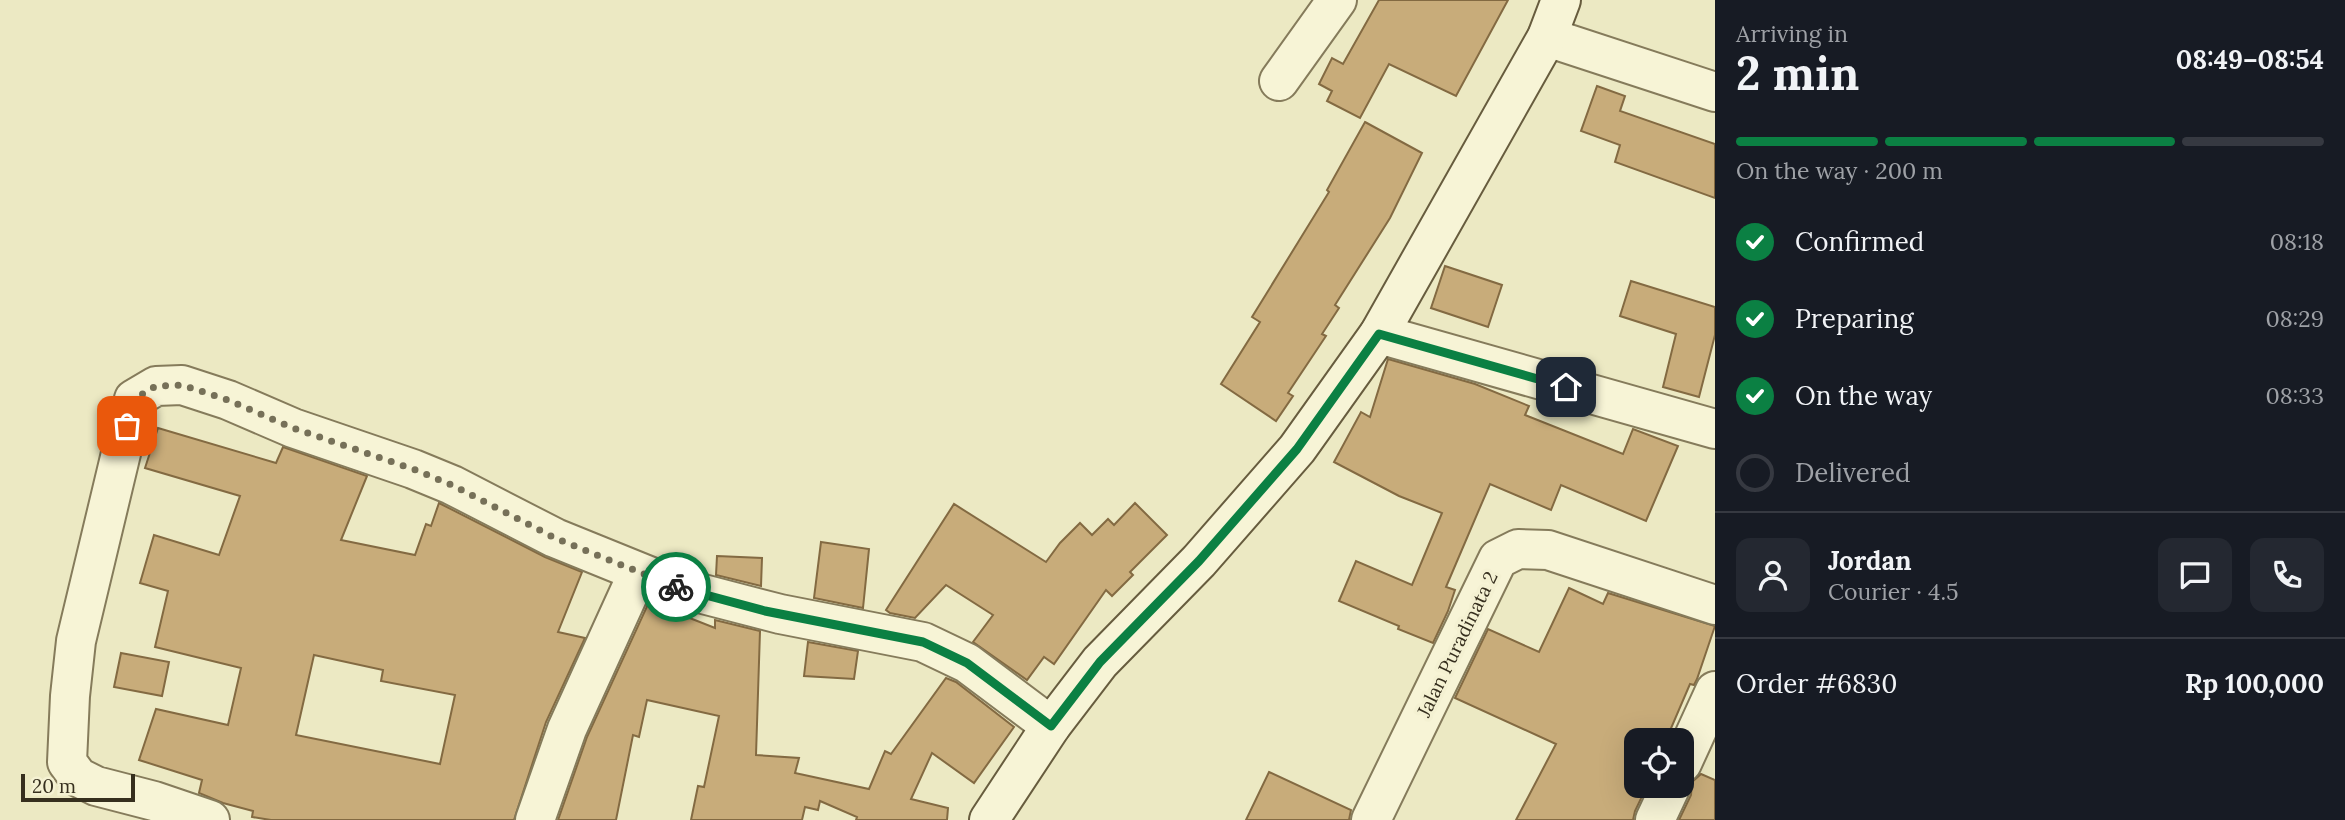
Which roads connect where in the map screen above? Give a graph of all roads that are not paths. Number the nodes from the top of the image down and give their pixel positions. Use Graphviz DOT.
graph roads {
  1 [pos="1337,0"];
  2 [pos="1562,0"];
  3 [pos="1547,37"];
  4 [pos="1279,81"];
  5 [pos="1715,92"];
  6 [pos="1379,334"];
  7 [pos="1715,429"];
  8 [pos="638,573"];
  9 [pos="1715,605"];
  10 [pos="1715,691"];
  11 [pos="1051,726"];
  12 [pos="1694,737"];
  13 [pos="1665,798"];
  14 [pos="210,820"];
  15 [pos="535,820"];
  16 [pos="989,820"];
  17 [pos="1371,820"];
  18 [pos="1655,820"];
  1 -- 4 [label="street"];
  2 -- 3 [label="street"];
  3 -- 5 [label="street"];
  3 -- 6 [label="street"];
  6 -- 7 [label="street"];
  6 -- 11 [label="street"];
  8 -- 11 [label="street"];
  8 -- 14 [label="street"];
  8 -- 15 [label="street"];
  9 -- 17 [label="street, Jalan Puradinata 2"];
  10 -- 12 [label="street"];
  11 -- 16 [label="street"];
  13 -- 18 [label="street"];
}
